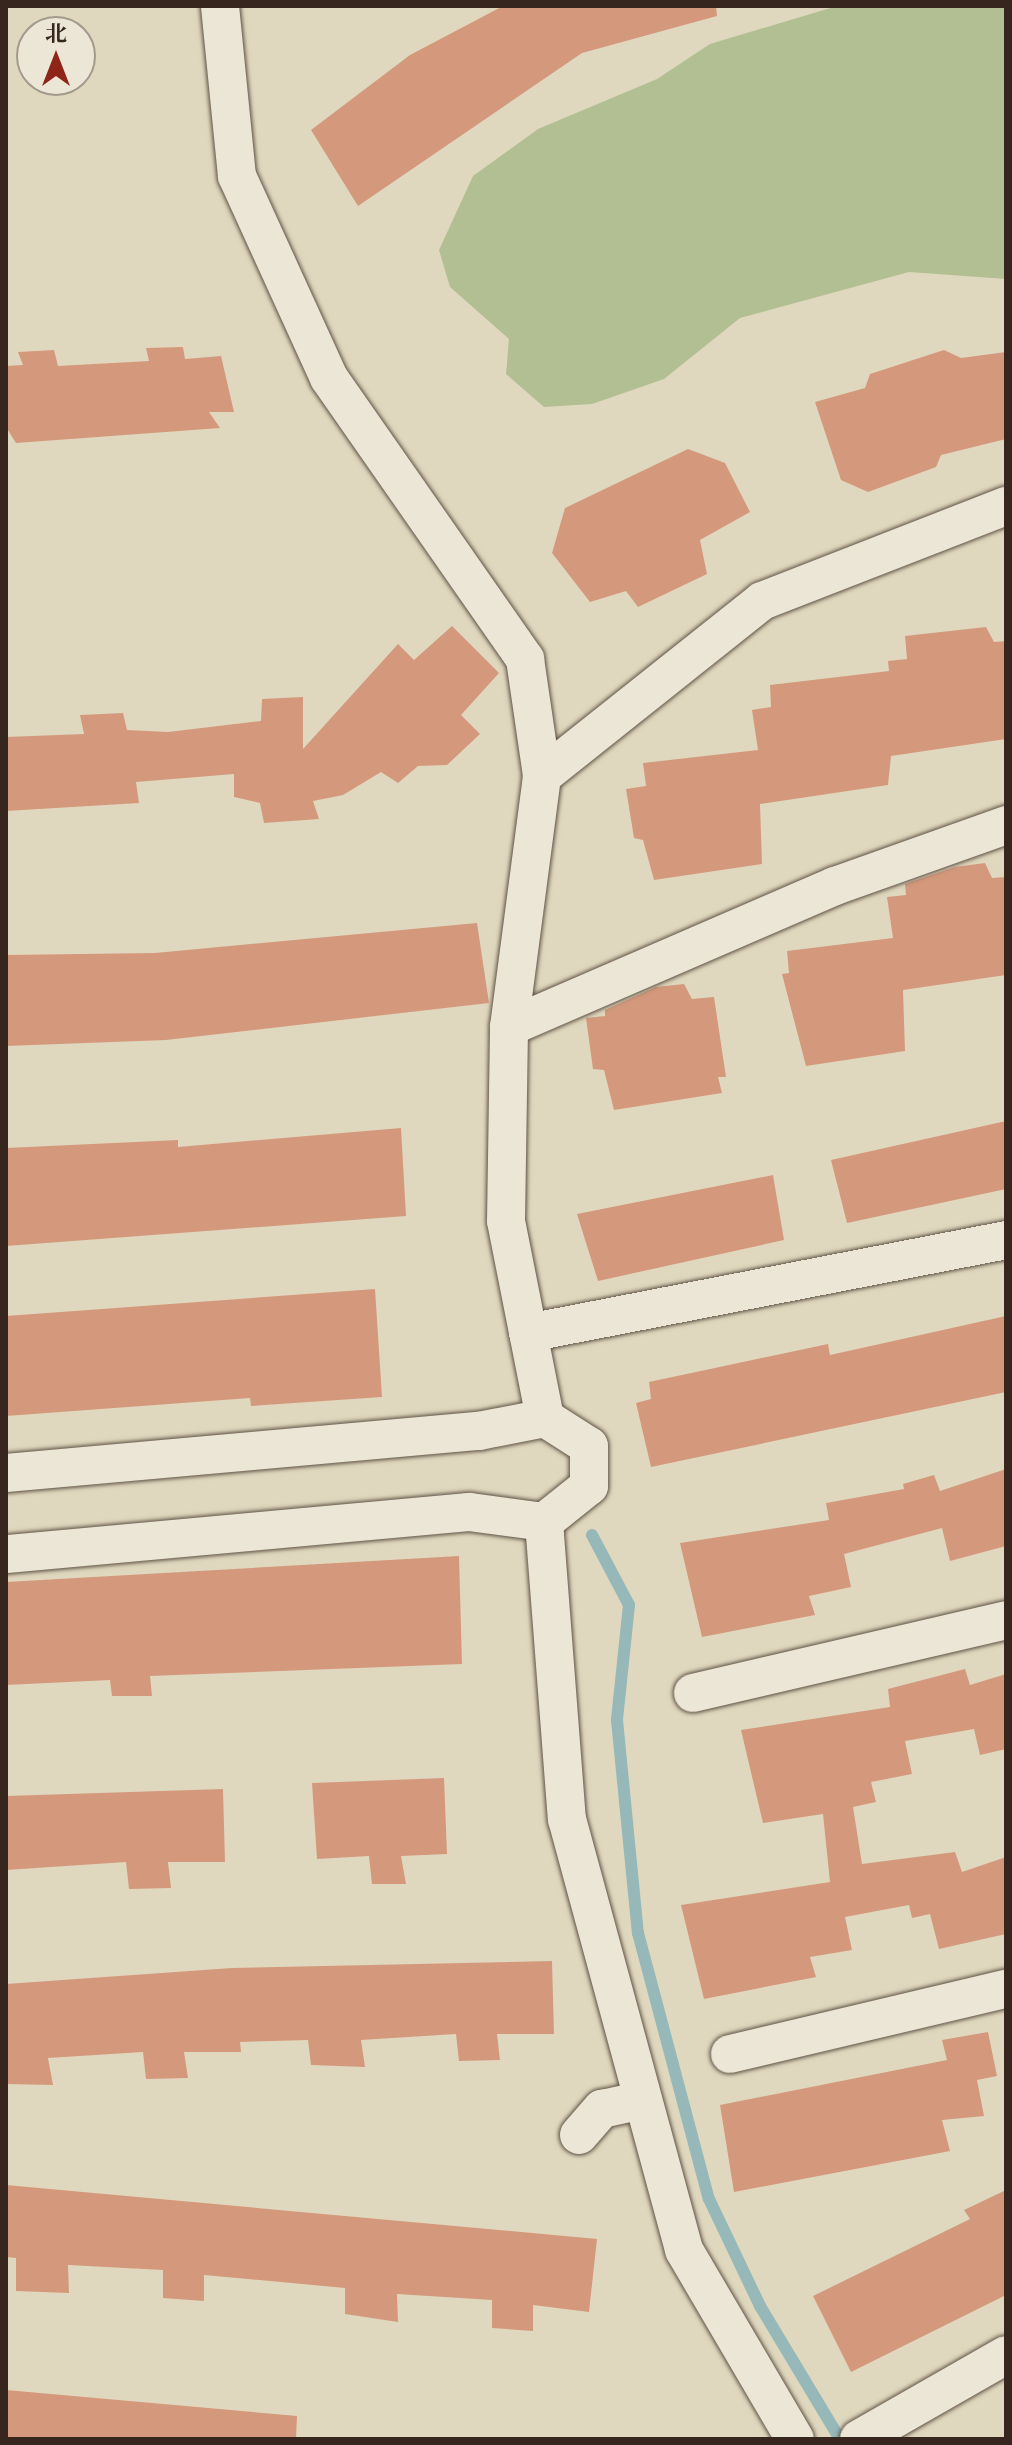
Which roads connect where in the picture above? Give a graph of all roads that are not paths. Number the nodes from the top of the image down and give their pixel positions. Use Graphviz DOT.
graph roads {
  1 [pos="220,6"];
  2 [pos="1006,506"];
  3 [pos="542,776"];
  4 [pos="1006,825"];
  5 [pos="509,1027"];
  6 [pos="1006,1240"];
  7 [pos="528,1333"];
  8 [pos="545,1418"];
  9 [pos="6,1473"];
  10 [pos="544,1522"];
  11 [pos="6,1554"];
  12 [pos="1006,1620"];
  13 [pos="693,1693"];
  14 [pos="1006,1989"];
  15 [pos="730,2054"];
  16 [pos="643,2100"];
  17 [pos="579,2135"];
  18 [pos="1006,2355"];
  19 [pos="795,2439"];
  20 [pos="859,2439"];
  1 -- 3 [label="street"];
  2 -- 3 [label="street"];
  3 -- 5 [label="street"];
  4 -- 5 [label="street"];
  5 -- 7 [label="street"];
  6 -- 7 [label="street"];
  7 -- 8 [label="street"];
  8 -- 9 [label="street"];
  8 -- 10 [label="street"];
  10 -- 11 [label="street"];
  10 -- 16 [label="street"];
  12 -- 13 [label="street"];
  14 -- 15 [label="street"];
  16 -- 17 [label="street"];
  16 -- 19 [label="street"];
  18 -- 20 [label="street"];
}
